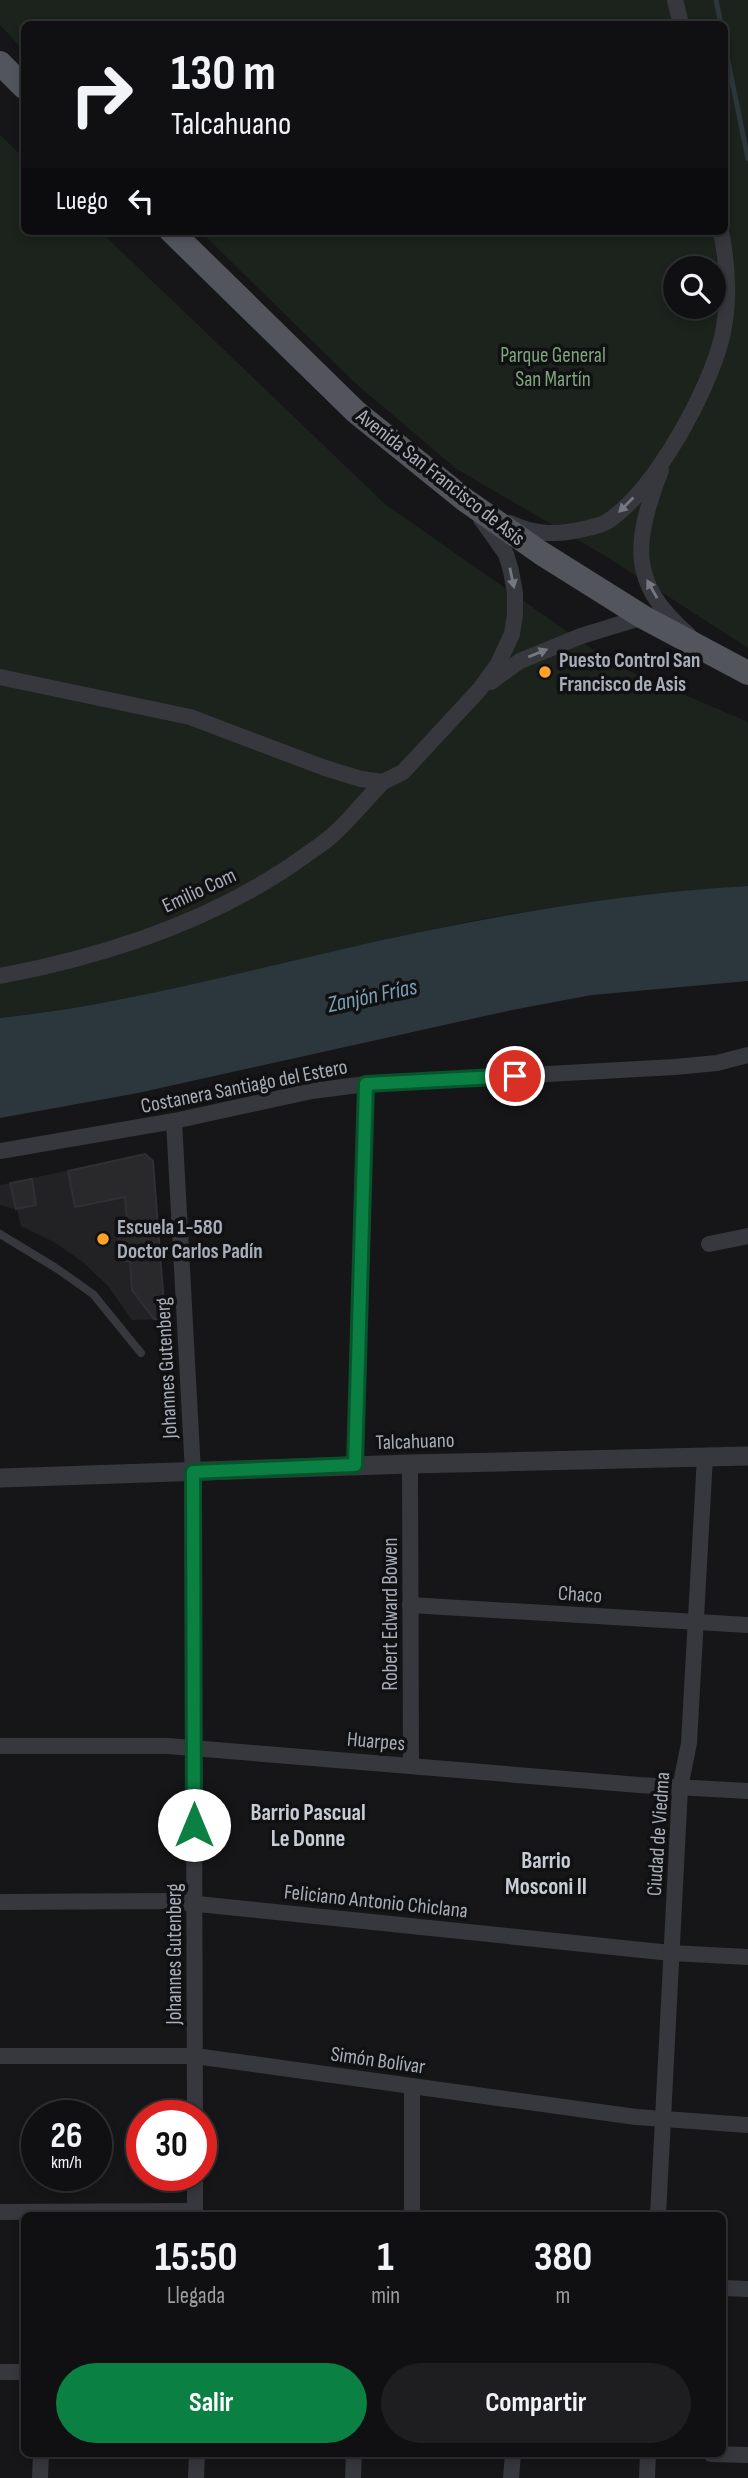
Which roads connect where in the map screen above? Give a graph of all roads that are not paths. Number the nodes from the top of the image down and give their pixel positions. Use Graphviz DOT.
graph roads {
  1 [pos="675,0"];
  2 [pos="680,21"];
  3 [pos="0,63"];
  4 [pos="21,84"];
  5 [pos="176,235"];
  6 [pos="722,235"];
  7 [pos="668,452"];
  8 [pos="465,500"];
  9 [pos="643,617"];
  10 [pos="715,657"];
  11 [pos="748,673"];
  12 [pos="0,677"];
  13 [pos="480,689"];
  14 [pos="383,782"];
  15 [pos="0,976"];
  16 [pos="748,1055"];
  17 [pos="366,1084"];
  18 [pos="174,1121"];
  19 [pos="0,1151"];
  20 [pos="0,1234"];
  21 [pos="748,1236"];
  22 [pos="709,1244"];
  23 [pos="141,1353"];
  24 [pos="748,1456"];
  25 [pos="705,1457"];
  26 [pos="410,1464"];
  27 [pos="355,1465"];
  28 [pos="193,1472"];
  29 [pos="0,1478"];
  30 [pos="410,1605"];
  31 [pos="697,1622"];
  32 [pos="748,1625"];
  33 [pos="0,1746"];
  34 [pos="194,1748"];
  35 [pos="411,1765"];
  36 [pos="680,1788"];
  37 [pos="748,1791"];
  38 [pos="0,1902"];
  39 [pos="194,1903"];
  40 [pos="671,1953"];
  41 [pos="748,1957"];
  42 [pos="0,2056"];
  43 [pos="195,2056"];
  44 [pos="412,2086"];
  45 [pos="195,2100"];
  46 [pos="663,2121"];
  47 [pos="748,2124"];
  48 [pos="195,2191"];
  49 [pos="0,2211"];
  50 [pos="98,2212"];
  51 [pos="195,2212"];
  52 [pos="412,2212"];
  53 [pos="658,2212"];
  54 [pos="726,2288"];
  55 [pos="748,2290"];
  56 [pos="0,2372"];
  57 [pos="21,2372"];
  58 [pos="726,2454"];
  59 [pos="748,2455"];
  60 [pos="41,2457"];
  61 [pos="197,2457"];
  62 [pos="354,2457"];
  63 [pos="513,2457"];
  64 [pos="648,2457"];
  65 [pos="40,2478"];
  66 [pos="196,2478"];
  67 [pos="353,2478"];
  68 [pos="511,2478"];
  69 [pos="647,2478"];
  1 -- 2 [label="street"];
  3 -- 4 [label="main road"];
  5 -- 8 [label="main road, Avenida San Francisco de Asís"];
  6 -- 7 [label="street"];
  7 -- 8 [label="street, one-way"];
  10 -- 7 [label="street, one-way"];
  8 -- 9 [label="main road, Avenida San Francisco de Asís"];
  8 -- 13 [label="street, one-way"];
  9 -- 10 [label="main road, Avenida San Francisco de Asís"];
  13 -- 9 [label="street, one-way"];
  10 -- 11 [label="main road, Avenida San Francisco de Asís"];
  12 -- 14 [label="street"];
  13 -- 14 [label="street, Emilio Com"];
  14 -- 15 [label="street, Emilio Com"];
  16 -- 17 [label="street, Costanera Santiago del Estero"];
  17 -- 18 [label="street, Costanera Santiago del Estero"];
  17 -- 27 [label="street"];
  18 -- 19 [label="street, Costanera Santiago del Estero"];
  18 -- 28 [label="street, Johannes Gutenberg"];
  20 -- 23 [label="lane"];
  21 -- 22 [label="street"];
  24 -- 25 [label="street, Talcahuano"];
  25 -- 26 [label="street, Talcahuano"];
  25 -- 31 [label="street, Ciudad de Viedma"];
  26 -- 27 [label="street, Talcahuano"];
  26 -- 30 [label="street, Robert Edward Bowen"];
  27 -- 28 [label="street, Talcahuano"];
  28 -- 29 [label="street, Talcahuano"];
  28 -- 34 [label="street, Johannes Gutenberg"];
  30 -- 31 [label="street, Chaco"];
  30 -- 35 [label="street, Robert Edward Bowen"];
  31 -- 32 [label="street, Chaco"];
  31 -- 36 [label="street, Ciudad de Viedma"];
  33 -- 34 [label="street, Huarpes"];
  34 -- 35 [label="street, Huarpes"];
  34 -- 39 [label="street, Johannes Gutenberg"];
  35 -- 36 [label="street, Huarpes"];
  36 -- 37 [label="street, Huarpes"];
  36 -- 40 [label="street, Ciudad de Viedma"];
  38 -- 39 [label="street, Feliciano Antonio Chiclana"];
  39 -- 40 [label="street, Feliciano Antonio Chiclana"];
  39 -- 43 [label="street, Johannes Gutenberg"];
  40 -- 41 [label="street, Feliciano Antonio Chiclana"];
  40 -- 46 [label="street, Ciudad de Viedma"];
  42 -- 43 [label="street, Simón Bolívar"];
  43 -- 44 [label="street, Simón Bolívar"];
  43 -- 45 [label="street, Johannes Gutenberg"];
  44 -- 46 [label="street, Simón Bolívar"];
  44 -- 52 [label="street"];
  46 -- 47 [label="street, Simón Bolívar"];
  46 -- 53 [label="street, Ciudad de Viedma"];
  48 -- 51 [label="street"];
  49 -- 50 [label="street"];
  54 -- 55 [label="street"];
  56 -- 57 [label="street"];
  58 -- 59 [label="street"];
  60 -- 65 [label="street"];
  61 -- 66 [label="street"];
  62 -- 67 [label="street"];
  63 -- 68 [label="street"];
  64 -- 69 [label="street"];
}
